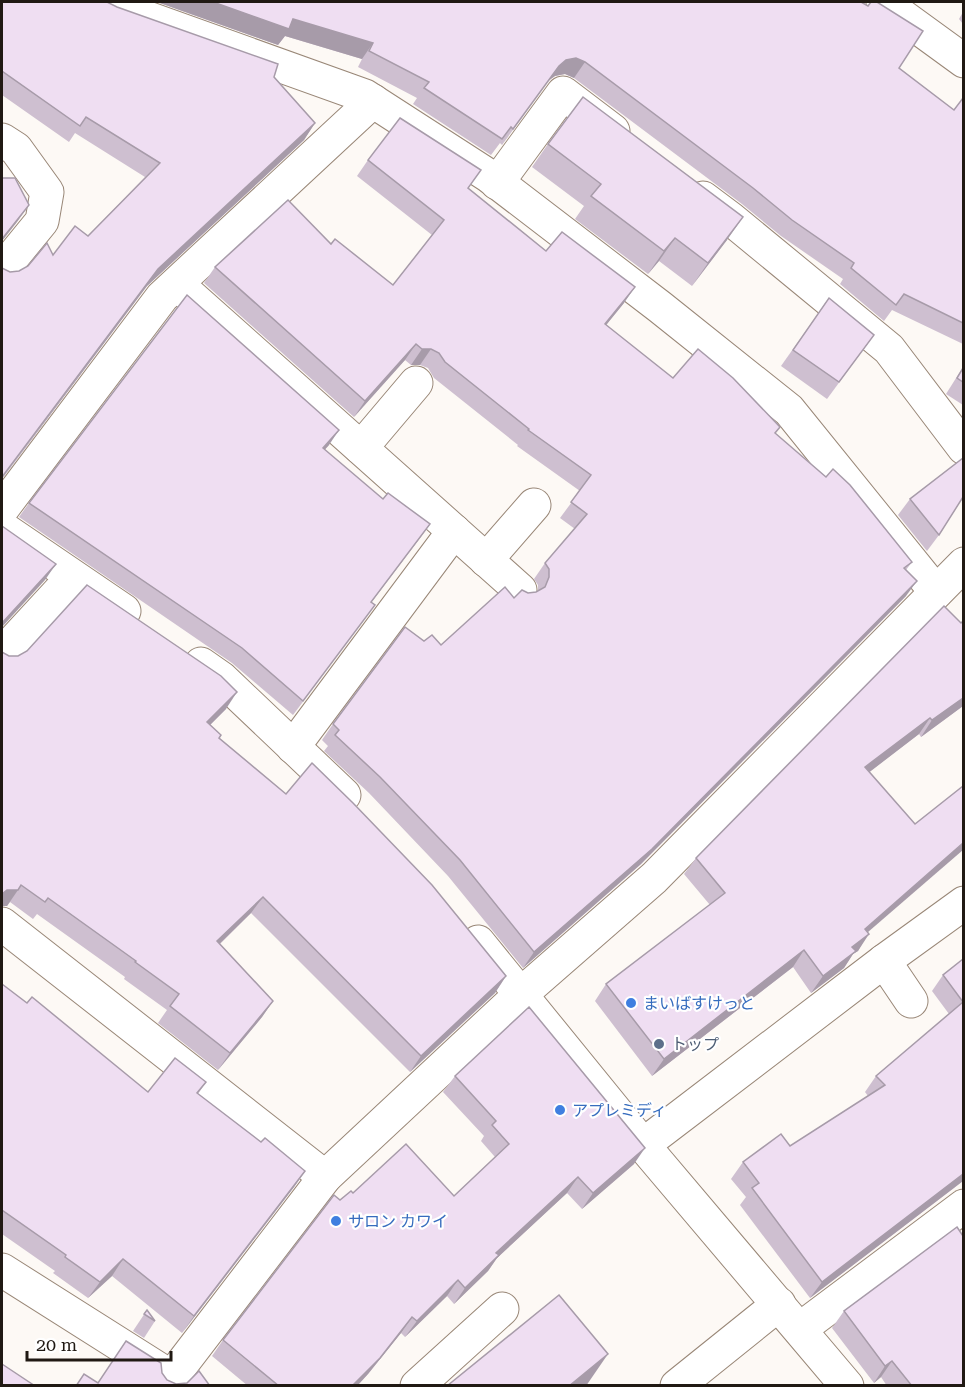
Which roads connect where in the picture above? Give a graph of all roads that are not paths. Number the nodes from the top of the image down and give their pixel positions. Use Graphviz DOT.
graph roads {
  1 [pos="103,2"];
  2 [pos="889,2"];
  3 [pos="963,61"];
  4 [pos="373,101"];
  5 [pos="2,140"];
  6 [pos="638,149"];
  7 [pos="675,177"];
  8 [pos="497,183"];
  9 [pos="2,270"];
  10 [pos="177,284"];
  11 [pos="416,383"];
  12 [pos="361,448"];
  13 [pos="963,448"];
  14 [pos="534,505"];
  15 [pos="2,509"];
  16 [pos="2,528"];
  17 [pos="454,531"];
  18 [pos="486,560"];
  19 [pos="963,564"];
  20 [pos="74,577"];
  21 [pos="520,590"];
  22 [pos="936,592"];
  23 [pos="152,631"];
  24 [pos="182,651"];
  25 [pos="2,654"];
  26 [pos="293,747"];
  27 [pos="363,814"];
  28 [pos="963,903"];
  29 [pos="457,916"];
  30 [pos="2,924"];
  31 [pos="884,961"];
  32 [pos="520,995"];
  33 [pos="911,1001"];
  34 [pos="643,1145"];
  35 [pos="325,1177"];
  36 [pos="963,1206"];
  37 [pos="2,1270"];
  38 [pos="779,1304"];
  39 [pos="502,1309"];
  40 [pos="800,1329"];
  41 [pos="168,1381"];
  42 [pos="417,1386"];
  43 [pos="677,1386"];
  44 [pos="847,1386"];
  1 -- 4 [label="street"];
  2 -- 3 [label="street"];
  4 -- 8 [label="street"];
  4 -- 10 [label="street"];
  5 -- 9 [label="street"];
  6 -- 8 [label="street"];
  7 -- 13 [label="street"];
  8 -- 22 [label="street"];
  10 -- 12 [label="street"];
  10 -- 15 [label="street"];
  11 -- 12 [label="street"];
  12 -- 17 [label="street"];
  14 -- 18 [label="street"];
  16 -- 20 [label="street"];
  17 -- 18 [label="street"];
  17 -- 26 [label="street"];
  18 -- 21 [label="street"];
  19 -- 22 [label="street"];
  20 -- 23 [label="street"];
  20 -- 25 [label="street"];
  22 -- 32 [label="street"];
  24 -- 26 [label="street"];
  26 -- 27 [label="street"];
  28 -- 31 [label="street"];
  29 -- 32 [label="street"];
  30 -- 35 [label="street"];
  31 -- 33 [label="street"];
  31 -- 34 [label="street"];
  32 -- 34 [label="street"];
  32 -- 35 [label="street"];
  34 -- 38 [label="street"];
  35 -- 41 [label="street"];
  36 -- 40 [label="street"];
  37 -- 41 [label="street"];
  38 -- 40 [label="street"];
  38 -- 43 [label="street"];
  39 -- 42 [label="street"];
  40 -- 44 [label="street"];
}
